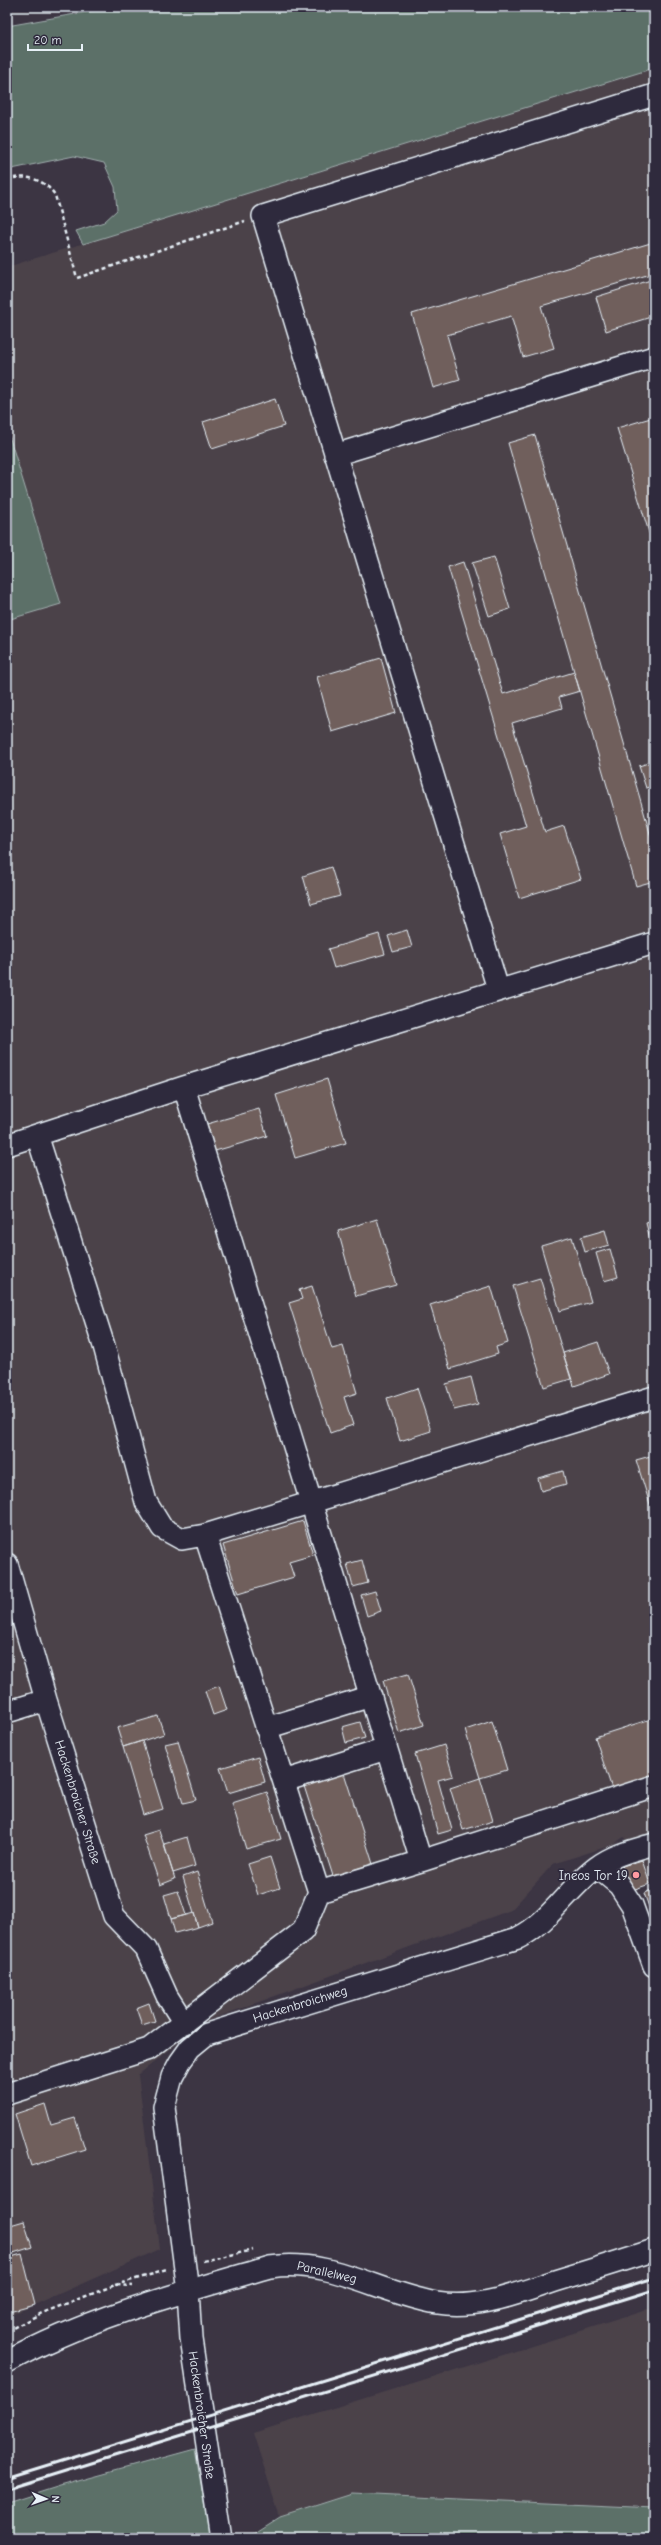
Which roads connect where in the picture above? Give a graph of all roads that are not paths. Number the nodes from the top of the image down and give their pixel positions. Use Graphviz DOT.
graph roads {
  1 [pos="654,95"];
  2 [pos="654,357"];
  3 [pos="335,455"];
  4 [pos="654,943"];
  5 [pos="498,989"];
  6 [pos="184,1087"];
  7 [pos="37,1135"];
  8 [pos="7,1145"];
  9 [pos="654,1397"];
  10 [pos="312,1502"];
  11 [pos="205,1535"];
  12 [pos="7,1564"];
  13 [pos="371,1696"];
  14 [pos="46,1700"];
  15 [pos="7,1712"];
  16 [pos="266,1728"];
  17 [pos="386,1749"];
  18 [pos="284,1781"];
  19 [pos="654,1786"];
  20 [pos="654,1844"];
  21 [pos="421,1860"];
  22 [pos="597,1867"];
  23 [pos="319,1892"];
  24 [pos="654,1966"];
  25 [pos="184,2023"];
  26 [pos="7,2094"];
  27 [pos="654,2250"];
  28 [pos="188,2291"];
  29 [pos="7,2362"];
  30 [pos="221,2538"];
  1 -- 3 [label="street"];
  2 -- 3 [label="street"];
  3 -- 5 [label="street"];
  4 -- 5 [label="street"];
  5 -- 6 [label="street"];
  6 -- 7 [label="street"];
  6 -- 10 [label="street"];
  7 -- 8 [label="street"];
  7 -- 11 [label="street"];
  9 -- 10 [label="street"];
  10 -- 11 [label="street"];
  10 -- 13 [label="street"];
  11 -- 16 [label="street"];
  12 -- 14 [label="street, Hackenbroicher Straße"];
  13 -- 16 [label="street"];
  13 -- 17 [label="street"];
  14 -- 15 [label="street"];
  14 -- 25 [label="street, Hackenbroicher Straße"];
  16 -- 18 [label="street"];
  17 -- 18 [label="street"];
  17 -- 21 [label="street"];
  18 -- 23 [label="street"];
  19 -- 21 [label="street"];
  20 -- 22 [label="street, Hackenbroichweg"];
  21 -- 23 [label="street"];
  22 -- 24 [label="street"];
  22 -- 28 [label="street, Hackenbroichweg"];
  23 -- 25 [label="street"];
  25 -- 26 [label="street"];
  27 -- 28 [label="street, Parallelweg"];
  28 -- 29 [label="street, Parallelweg"];
  28 -- 30 [label="street, Hackenbroicher Straße"];
}
